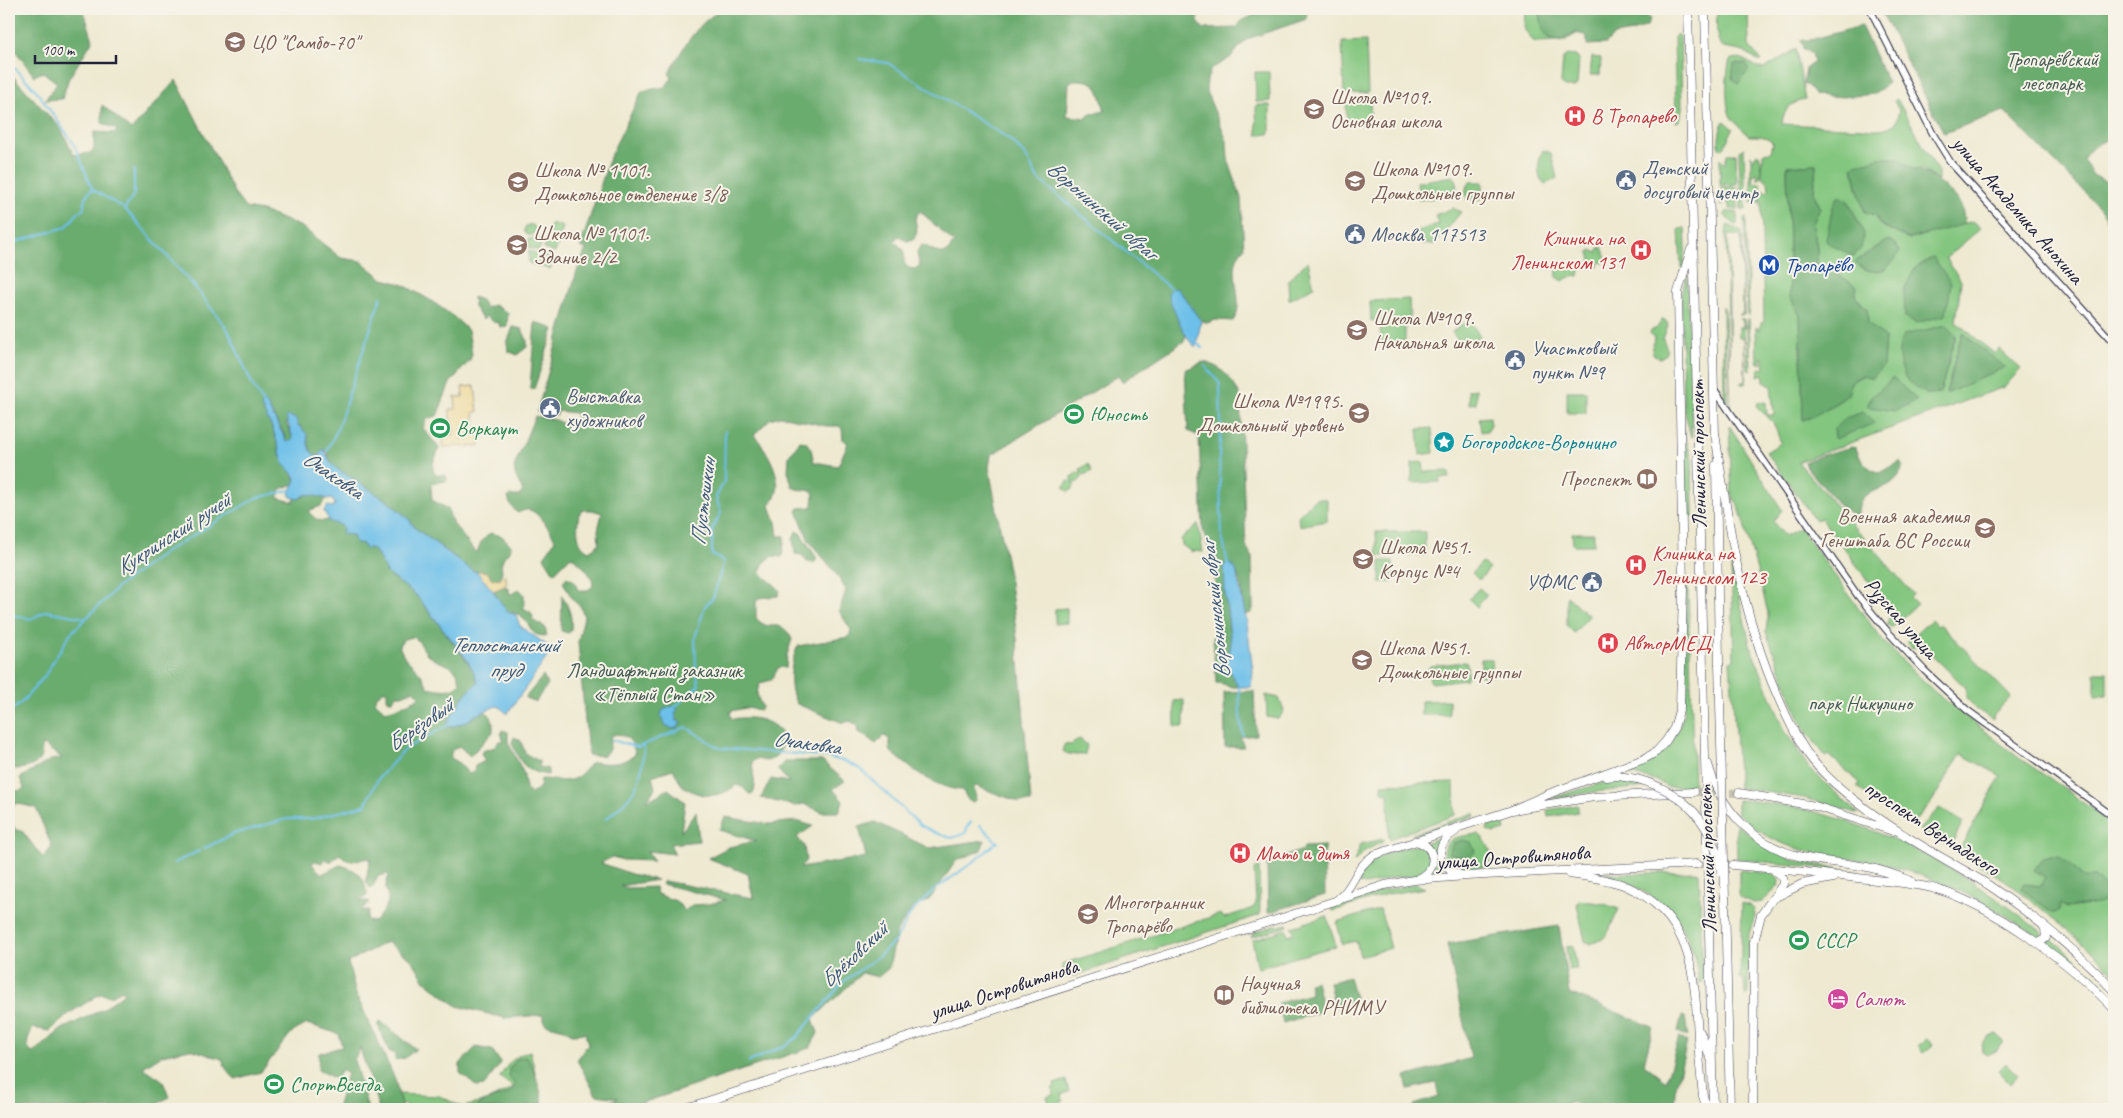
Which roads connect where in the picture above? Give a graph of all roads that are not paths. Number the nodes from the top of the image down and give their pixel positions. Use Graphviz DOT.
graph roads {
  1 [pos="1688,9"];
  2 [pos="1705,9"];
  3 [pos="1870,9"];
  4 [pos="1693,239"];
  5 [pos="2114,343"];
  6 [pos="1714,389"];
  7 [pos="1715,433"];
  8 [pos="1704,750"];
  9 [pos="1589,780"];
  10 [pos="1694,792"];
  11 [pos="1739,793"];
  12 [pos="1512,810"];
  13 [pos="2114,817"];
  14 [pos="1467,825"];
  15 [pos="1907,837"];
  16 [pos="1413,841"];
  17 [pos="1697,864"];
  18 [pos="1361,865"];
  19 [pos="1733,865"];
  20 [pos="1766,868"];
  21 [pos="1558,872"];
  22 [pos="1466,876"];
  23 [pos="1848,877"];
  24 [pos="1414,880"];
  25 [pos="1371,888"];
  26 [pos="1936,890"];
  27 [pos="1726,898"];
  28 [pos="1335,900"];
  29 [pos="1772,900"];
  30 [pos="2042,924"];
  31 [pos="2031,940"];
  32 [pos="2114,990"];
  33 [pos="2114,1009"];
  34 [pos="1698,1026"];
  35 [pos="1712,1064"];
  36 [pos="683,1109"];
  37 [pos="1708,1109"];
  38 [pos="1713,1109"];
  39 [pos="1730,1109"];
  40 [pos="1753,1109"];
  1 -- 4 [label="main road, Ленинский проспект"];
  2 -- 6 [label="main road, Ленинский проспект"];
  3 -- 5 [label="street, улица Академика Анохина"];
  4 -- 8 [label="main road, Ленинский проспект"];
  4 -- 9 [label="main road"];
  6 -- 7 [label="main road, Ленинский проспект"];
  6 -- 13 [label="street, Рузская улица"];
  7 -- 15 [label="main road, проспект Вернадского"];
  7 -- 27 [label="main road, Ленинский проспект, bridge"];
  8 -- 26 [label="main road"];
  8 -- 35 [label="main road, Ленинский проспект"];
  9 -- 12 [label="main road"];
  9 -- 27 [label="main road, bridge"];
  10 -- 12 [label="main road, улица Островитянова"];
  11 -- 15 [label="main road"];
  12 -- 14 [label="main road, улица Островитянова"];
  14 -- 16 [label="main road, улица Островитянова"];
  14 -- 22 [label="main road"];
  15 -- 30 [label="main road, проспект Вернадского"];
  16 -- 18 [label="main road, улица Островитянова"];
  16 -- 24 [label="main road"];
  17 -- 21 [label="main road, улица Островитянова"];
  18 -- 25 [label="main road"];
  18 -- 28 [label="main road, улица Островитянова"];
  19 -- 20 [label="main road"];
  20 -- 23 [label="main road"];
  20 -- 29 [label="main road"];
  21 -- 22 [label="main road, улица Островитянова"];
  21 -- 34 [label="main road"];
  22 -- 24 [label="main road, улица Островитянова"];
  23 -- 26 [label="main road, проспект Вернадского"];
  23 -- 29 [label="main road"];
  24 -- 25 [label="main road, улица Островитянова"];
  25 -- 28 [label="main road, улица Островитянова"];
  26 -- 31 [label="main road, проспект Вернадского"];
  27 -- 39 [label="main road, Ленинский проспект"];
  28 -- 36 [label="main road, улица Островитянова"];
  29 -- 40 [label="main road"];
  30 -- 31 [label="main road"];
  30 -- 32 [label="main road, проспект Вернадского"];
  31 -- 33 [label="main road, проспект Вернадского"];
  34 -- 35 [label="main road"];
  34 -- 37 [label="main road"];
  35 -- 38 [label="main road, Ленинский проспект"];
}
